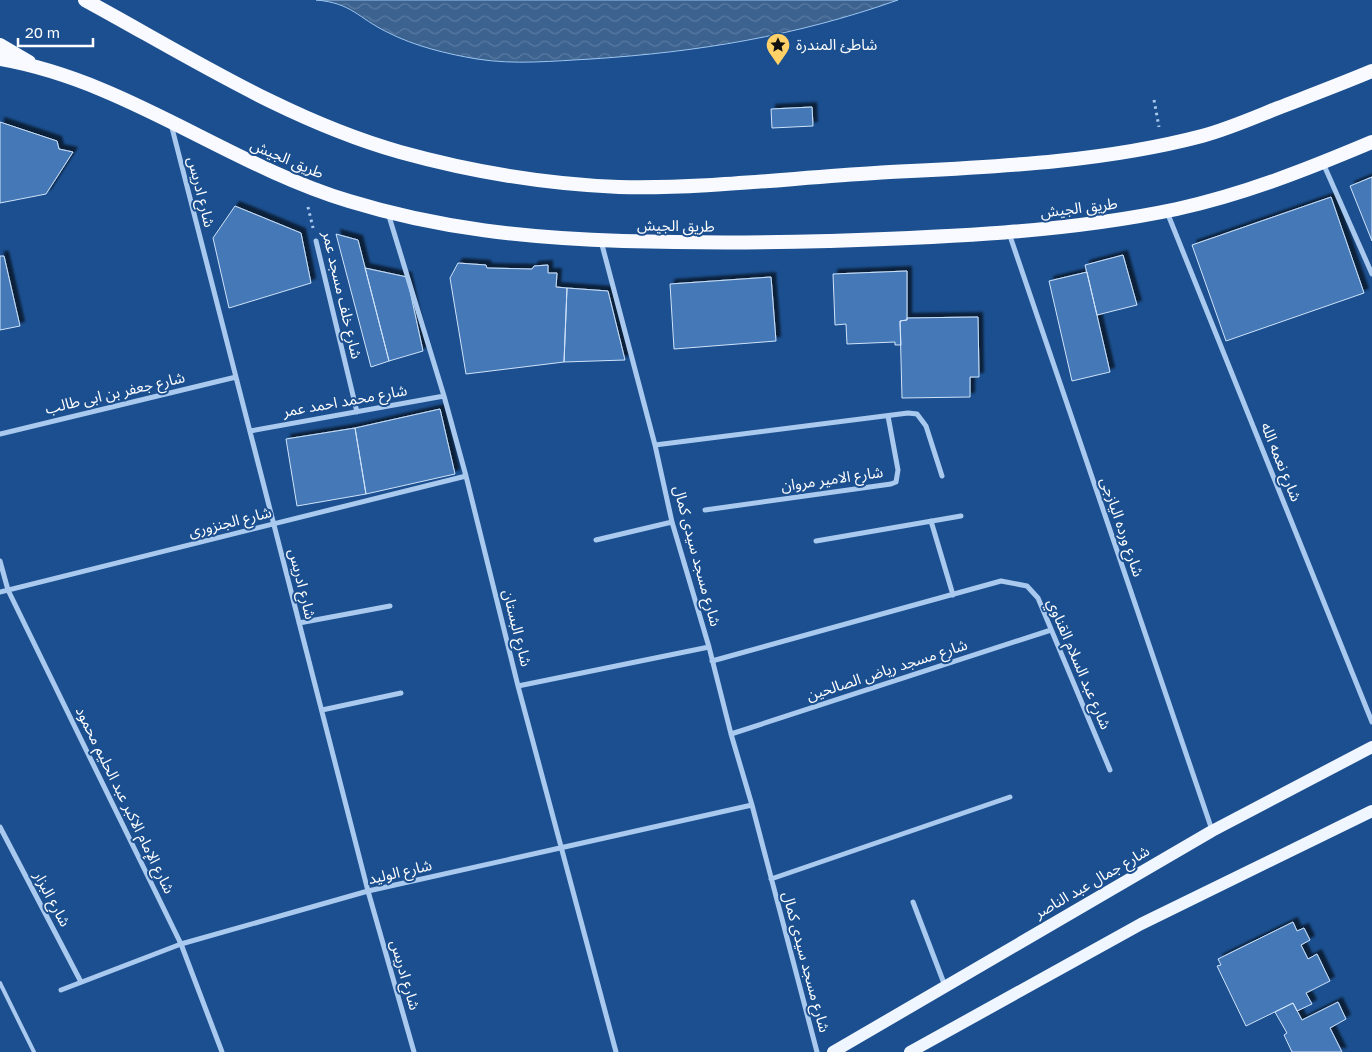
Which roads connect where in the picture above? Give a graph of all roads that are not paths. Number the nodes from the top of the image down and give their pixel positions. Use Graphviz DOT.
graph roads {
  1 [pos="85,0"];
  2 [pos="0,45"];
  3 [pos="0,59"];
  4 [pos="34,66"];
  5 [pos="1372,71"];
  6 [pos="170,121"];
  7 [pos="1372,142"];
  8 [pos="1323,162"];
  9 [pos="1166,210"];
  10 [pos="388,212"];
  11 [pos="1008,231"];
  12 [pos="600,240"];
  13 [pos="316,241"];
  14 [pos="1372,274"];
  15 [pos="236,377"];
  16 [pos="444,396"];
  17 [pos="357,412"];
  18 [pos="888,416"];
  19 [pos="250,431"];
  20 [pos="0,434"];
  21 [pos="654,445"];
  22 [pos="466,476"];
  23 [pos="942,476"];
  24 [pos="705,510"];
  25 [pos="961,516"];
  26 [pos="931,521"];
  27 [pos="672,522"];
  28 [pos="274,524"];
  29 [pos="596,540"];
  30 [pos="816,541"];
  31 [pos="0,561"];
  32 [pos="8,590"];
  33 [pos="0,592"];
  34 [pos="953,596"];
  35 [pos="390,606"];
  36 [pos="299,623"];
  37 [pos="1051,630"];
  38 [pos="709,647"];
  39 [pos="712,661"];
  40 [pos="518,686"];
  41 [pos="401,693"];
  42 [pos="322,710"];
  43 [pos="1372,722"];
  44 [pos="731,734"];
  45 [pos="1372,747"];
  46 [pos="1110,770"];
  47 [pos="1010,797"];
  48 [pos="752,805"];
  49 [pos="1372,811"];
  50 [pos="0,827"];
  51 [pos="1212,831"];
  52 [pos="562,848"];
  53 [pos="771,879"];
  54 [pos="368,891"];
  55 [pos="913,902"];
  56 [pos="181,944"];
  57 [pos="81,982"];
  58 [pos="0,984"];
  59 [pos="945,986"];
  60 [pos="61,990"];
  61 [pos="34,1052"];
  62 [pos="222,1052"];
  63 [pos="414,1052"];
  64 [pos="616,1052"];
  65 [pos="817,1052"];
  66 [pos="833,1052"];
  67 [pos="910,1052"];
  1 -- 5 [label="highway"];
  2 -- 4 [label="highway"];
  3 -- 4 [label="highway, طريق الجيش"];
  4 -- 6 [label="highway, طريق الجيش"];
  6 -- 10 [label="highway, طريق الجيش"];
  6 -- 15 [label="street, شارع ادريس"];
  7 -- 8 [label="highway, طريق الجيش"];
  8 -- 9 [label="highway, طريق الجيش"];
  8 -- 14 [label="street"];
  9 -- 11 [label="highway, طريق الجيش"];
  9 -- 43 [label="street, شارع نعمه الله"];
  10 -- 12 [label="highway, طريق الجيش"];
  10 -- 16 [label="street, شارع البستان"];
  11 -- 12 [label="highway, طريق الجيش"];
  11 -- 51 [label="street, شارع ورده اليازجى"];
  12 -- 21 [label="street, شارع مسجد سيدى كمال"];
  13 -- 17 [label="street, شارع خلف مسجد عمر"];
  15 -- 19 [label="street, شارع ادريس"];
  15 -- 20 [label="street, شارع جعفر بن ابى طالب"];
  16 -- 17 [label="street, شارع محمد احمد عمر"];
  16 -- 22 [label="street, شارع البستان"];
  17 -- 19 [label="street, شارع محمد احمد عمر"];
  18 -- 21 [label="street"];
  18 -- 23 [label="street"];
  18 -- 24 [label="street, شارع الامير مروان"];
  19 -- 28 [label="street, شارع ادريس"];
  21 -- 27 [label="street, شارع مسجد سيدى كمال"];
  22 -- 28 [label="street, شارع الجنزورى"];
  22 -- 40 [label="street, شارع البستان"];
  25 -- 26 [label="street"];
  26 -- 30 [label="street"];
  26 -- 34 [label="street"];
  27 -- 29 [label="street"];
  27 -- 38 [label="street, شارع مسجد سيدى كمال"];
  28 -- 32 [label="street, شارع الجنزورى"];
  28 -- 36 [label="street, شارع ادريس"];
  31 -- 32 [label="street, شارع الإمام الاكبر عبد الحليم محمود"];
  32 -- 33 [label="street, شارع الجنزورى"];
  32 -- 56 [label="street, شارع الإمام الاكبر عبد الحليم محمود"];
  34 -- 37 [label="street, شارع عبد السلام القناوي"];
  34 -- 39 [label="street, شارع عبد السلام القناوي"];
  35 -- 36 [label="street"];
  36 -- 42 [label="street, شارع ادريس"];
  37 -- 44 [label="street, شارع مسجد رياض الصالحين"];
  37 -- 46 [label="street, شارع عبد السلام القناوي"];
  38 -- 39 [label="street, شارع مسجد سيدى كمال"];
  38 -- 40 [label="street"];
  39 -- 44 [label="street, شارع مسجد سيدى كمال"];
  40 -- 52 [label="street, شارع البستان"];
  41 -- 42 [label="street"];
  42 -- 54 [label="street, شارع ادريس"];
  44 -- 48 [label="street, شارع مسجد سيدى كمال"];
  45 -- 51 [label="main road, شارع جمال عبد الناصر"];
  47 -- 53 [label="street, شارع مسجد سيدى كمال"];
  48 -- 52 [label="street, شارع الوليد"];
  48 -- 53 [label="street, شارع مسجد سيدى كمال"];
  49 -- 67 [label="main road"];
  50 -- 57 [label="street, شارع البزار"];
  51 -- 59 [label="main road, شارع جمال عبد الناصر"];
  52 -- 54 [label="street, شارع الوليد"];
  52 -- 64 [label="street, شارع البستان"];
  53 -- 65 [label="street, شارع مسجد سيدى كمال"];
  54 -- 56 [label="street, شارع الوليد"];
  54 -- 63 [label="street, شارع ادريس"];
  55 -- 59 [label="street"];
  56 -- 57 [label="street, شارع الوليد"];
  56 -- 62 [label="street, شارع الإمام الاكبر عبد الحليم محمود"];
  57 -- 60 [label="street, شارع الوليد"];
  58 -- 61 [label="lane"];
  59 -- 66 [label="main road, شارع جمال عبد الناصر"];
}
